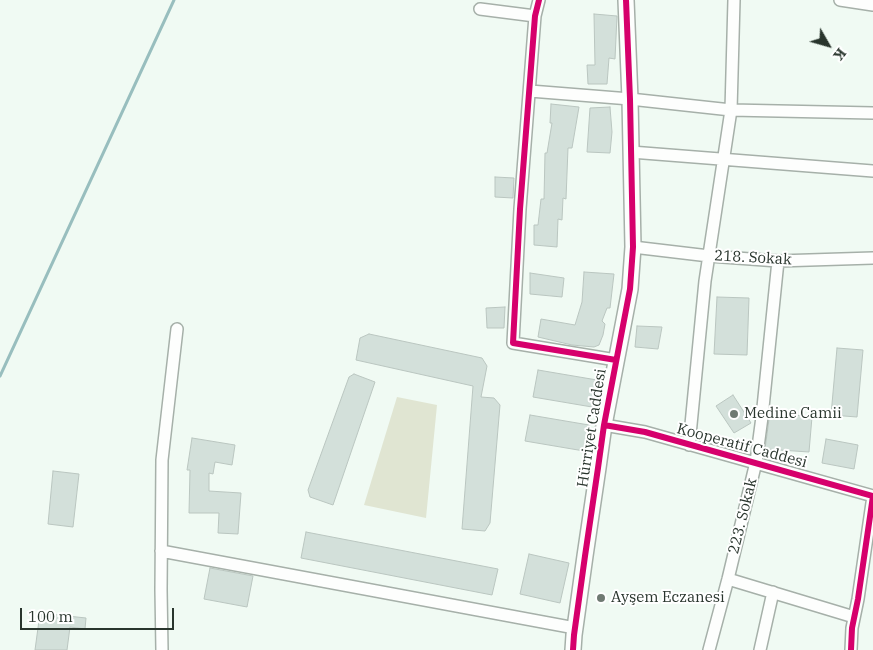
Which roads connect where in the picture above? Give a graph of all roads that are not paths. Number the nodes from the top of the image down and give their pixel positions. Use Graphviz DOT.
graph roads {
  1 [pos="539,0"];
  2 [pos="626,0"];
  3 [pos="734,0"];
  4 [pos="840,0"];
  5 [pos="873,5"];
  6 [pos="480,9"];
  7 [pos="535,16"];
  8 [pos="530,91"];
  9 [pos="630,98"];
  10 [pos="731,110"];
  11 [pos="873,113"];
  12 [pos="631,152"];
  13 [pos="724,160"];
  14 [pos="873,171"];
  15 [pos="633,247"];
  16 [pos="709,256"];
  17 [pos="873,258"];
  18 [pos="778,260"];
  19 [pos="177,329"];
  20 [pos="616,360"];
  21 [pos="604,425"];
  22 [pos="689,444"];
  23 [pos="756,462"];
  24 [pos="873,496"];
  25 [pos="161,552"];
  26 [pos="728,579"];
  27 [pos="773,592"];
  28 [pos="854,617"];
  29 [pos="575,628"];
  30 [pos="162,650"];
  31 [pos="574,650"];
  32 [pos="709,650"];
  33 [pos="760,650"];
  34 [pos="851,650"];
  1 -- 7 [label="street"];
  2 -- 9 [label="street, Hürriyet Caddesi"];
  3 -- 10 [label="street"];
  4 -- 5 [label="street"];
  6 -- 7 [label="street"];
  7 -- 8 [label="street"];
  8 -- 9 [label="street"];
  8 -- 20 [label="street"];
  9 -- 10 [label="street"];
  9 -- 12 [label="street, Hürriyet Caddesi"];
  10 -- 11 [label="street"];
  10 -- 13 [label="street"];
  12 -- 13 [label="street"];
  12 -- 15 [label="street, Hürriyet Caddesi"];
  13 -- 14 [label="street"];
  13 -- 16 [label="street"];
  15 -- 16 [label="street, 218. Sokak"];
  15 -- 20 [label="street, Hürriyet Caddesi"];
  16 -- 18 [label="street, 218. Sokak"];
  16 -- 22 [label="street"];
  17 -- 18 [label="street, 218. Sokak"];
  18 -- 23 [label="street, 223. Sokak"];
  19 -- 25 [label="street"];
  20 -- 21 [label="street, Hürriyet Caddesi"];
  21 -- 22 [label="street, Kooperatif Caddesi"];
  21 -- 29 [label="street, Hürriyet Caddesi"];
  22 -- 23 [label="street, Kooperatif Caddesi"];
  23 -- 24 [label="street, Kooperatif Caddesi"];
  23 -- 26 [label="street, 223. Sokak"];
  24 -- 28 [label="street"];
  25 -- 29 [label="street"];
  25 -- 30 [label="street"];
  26 -- 27 [label="street"];
  26 -- 32 [label="street, 223. Sokak"];
  27 -- 28 [label="street"];
  27 -- 33 [label="street"];
  28 -- 34 [label="street"];
  29 -- 31 [label="street, Hürriyet Caddesi"];
}
